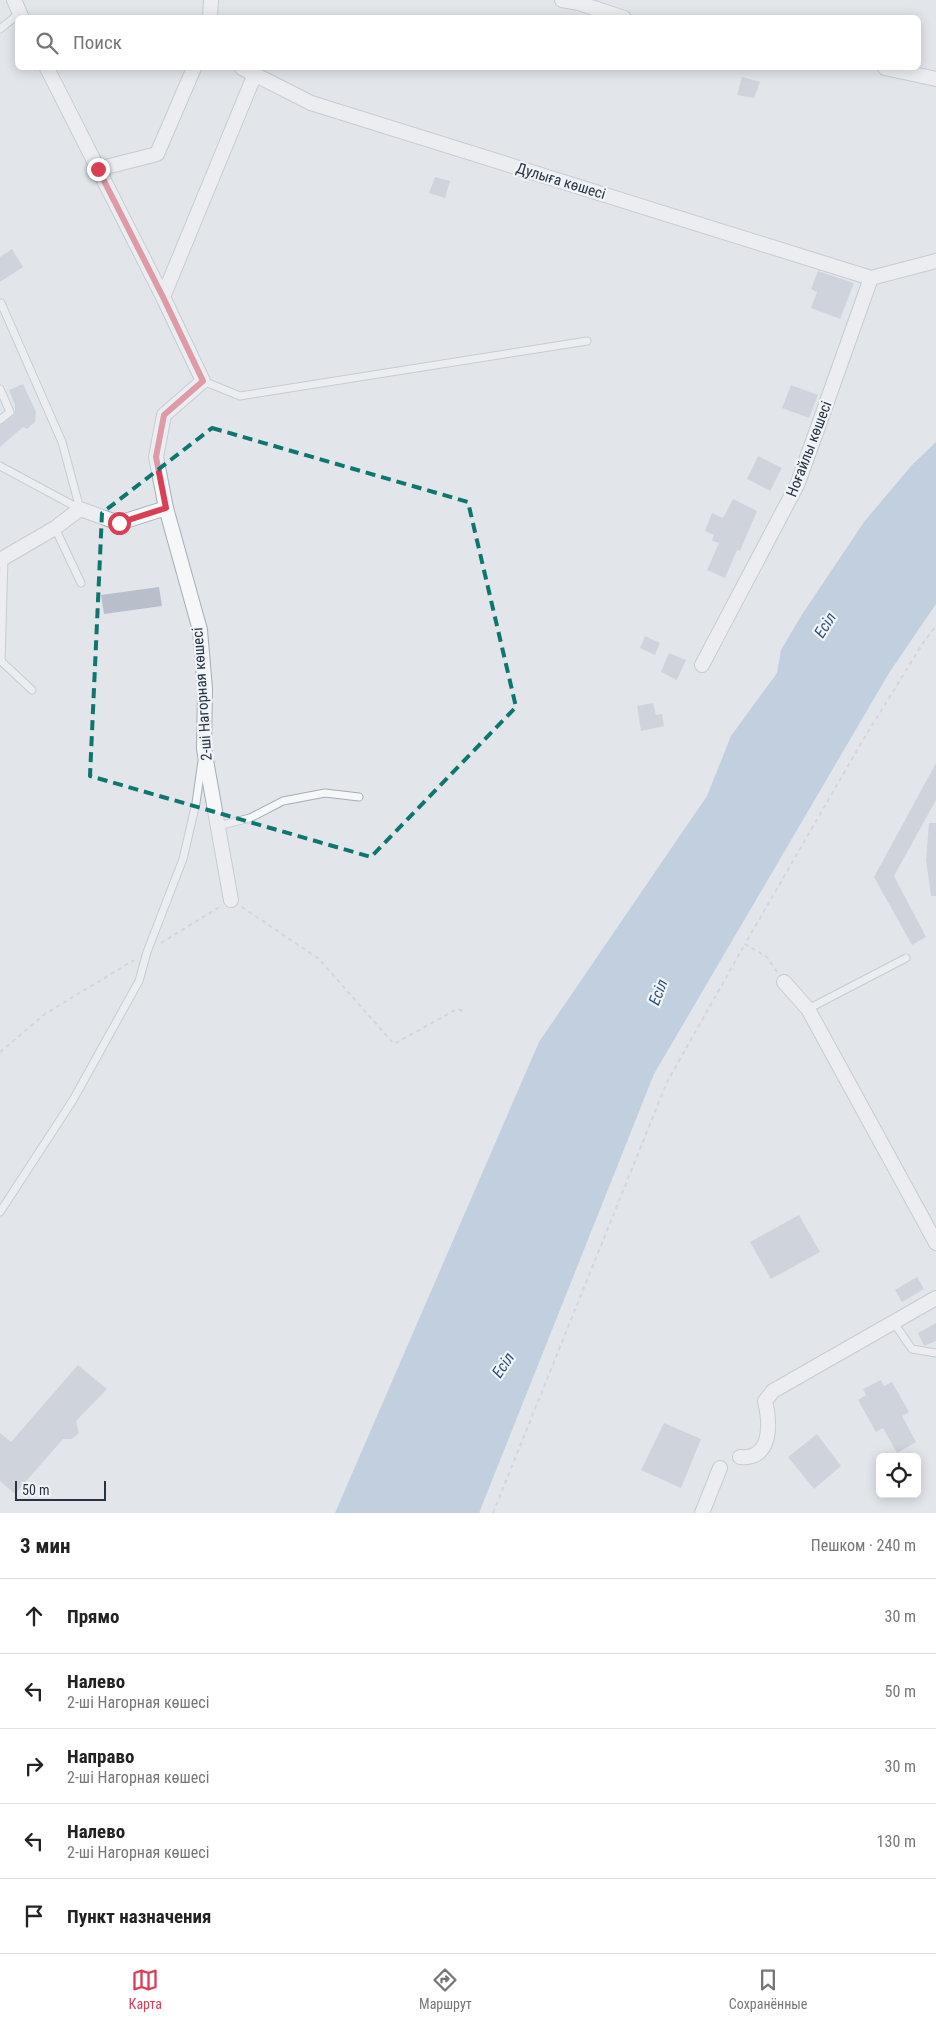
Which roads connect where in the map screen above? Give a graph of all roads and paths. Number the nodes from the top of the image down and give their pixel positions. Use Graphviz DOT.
graph roads {
  1 [pos="211,0"];
  2 [pos="562,0"];
  3 [pos="19,10"];
  4 [pos="210,15"];
  5 [pos="615,15"];
  6 [pos="0,29"];
  7 [pos="48,70"];
  8 [pos="193,70"];
  9 [pos="896,70"];
  10 [pos="248,71"];
  11 [pos="936,78"];
  12 [pos="98,169"];
  13 [pos="936,261"];
  14 [pos="871,278"];
  15 [pos="163,297"];
  16 [pos="1,303"];
  17 [pos="587,341"];
  18 [pos="203,381"];
  19 [pos="0,390"];
  20 [pos="0,420"];
  21 [pos="0,466"];
  22 [pos="166,508"];
  23 [pos="80,509"];
  24 [pos="55,528"];
  25 [pos="2,558"];
  26 [pos="82,583"];
  27 [pos="936,626"];
  28 [pos="0,661"];
  29 [pos="702,665"];
  30 [pos="32,690"];
  31 [pos="204,749"];
  32 [pos="359,797"];
  33 [pos="218,826"];
  34 [pos="232,900"];
  35 [pos="745,944"];
  36 [pos="147,952"];
  37 [pos="906,958"];
  38 [pos="784,982"];
  39 [pos="808,1009"];
  40 [pos="463,1012"];
  41 [pos="0,1052"];
  42 [pos="0,1212"];
  43 [pos="936,1243"];
  44 [pos="936,1298"];
  45 [pos="894,1323"];
  46 [pos="936,1353"];
  47 [pos="740,1457"];
  48 [pos="720,1468"];
  49 [pos="493,1513"];
  50 [pos="702,1513"];
  1 -- 4 [label="street"];
  2 -- 5 [label="street"];
  3 -- 6 [label="lane"];
  7 -- 12 [label="street"];
  8 -- 12 [label="street"];
  9 -- 11 [label="street"];
  10 -- 14 [label="street, Дулыға көшесі"];
  10 -- 15 [label="street, Дулыға көшесі"];
  12 -- 15 [label="street"];
  13 -- 14 [label="street"];
  14 -- 29 [label="street, Ноғайлы көшесі"];
  15 -- 18 [label="street"];
  16 -- 23 [label="lane"];
  17 -- 18 [label="lane"];
  18 -- 22 [label="street, 2-ші Нагорная көшесі"];
  19 -- 20 [label="lane"];
  21 -- 23 [label="lane"];
  22 -- 23 [label="street"];
  22 -- 31 [label="street, 2-ші Нагорная көшесі"];
  23 -- 24 [label="street"];
  24 -- 25 [label="street"];
  24 -- 26 [label="lane"];
  25 -- 28 [label="lane"];
  27 -- 35 [label="path"];
  28 -- 30 [label="lane"];
  31 -- 33 [label="street, 2-ші Нагорная көшесі"];
  31 -- 36 [label="lane"];
  32 -- 33 [label="lane"];
  33 -- 34 [label="street, 2-ші Нагорная көшесі"];
  34 -- 36 [label="path"];
  34 -- 40 [label="path"];
  35 -- 38 [label="path"];
  35 -- 49 [label="path"];
  36 -- 41 [label="path"];
  36 -- 42 [label="lane"];
  37 -- 39 [label="lane"];
  38 -- 39 [label="street"];
  39 -- 43 [label="street"];
  44 -- 45 [label="street"];
  45 -- 46 [label="lane"];
  45 -- 47 [label="street"];
  48 -- 50 [label="street"];
}
